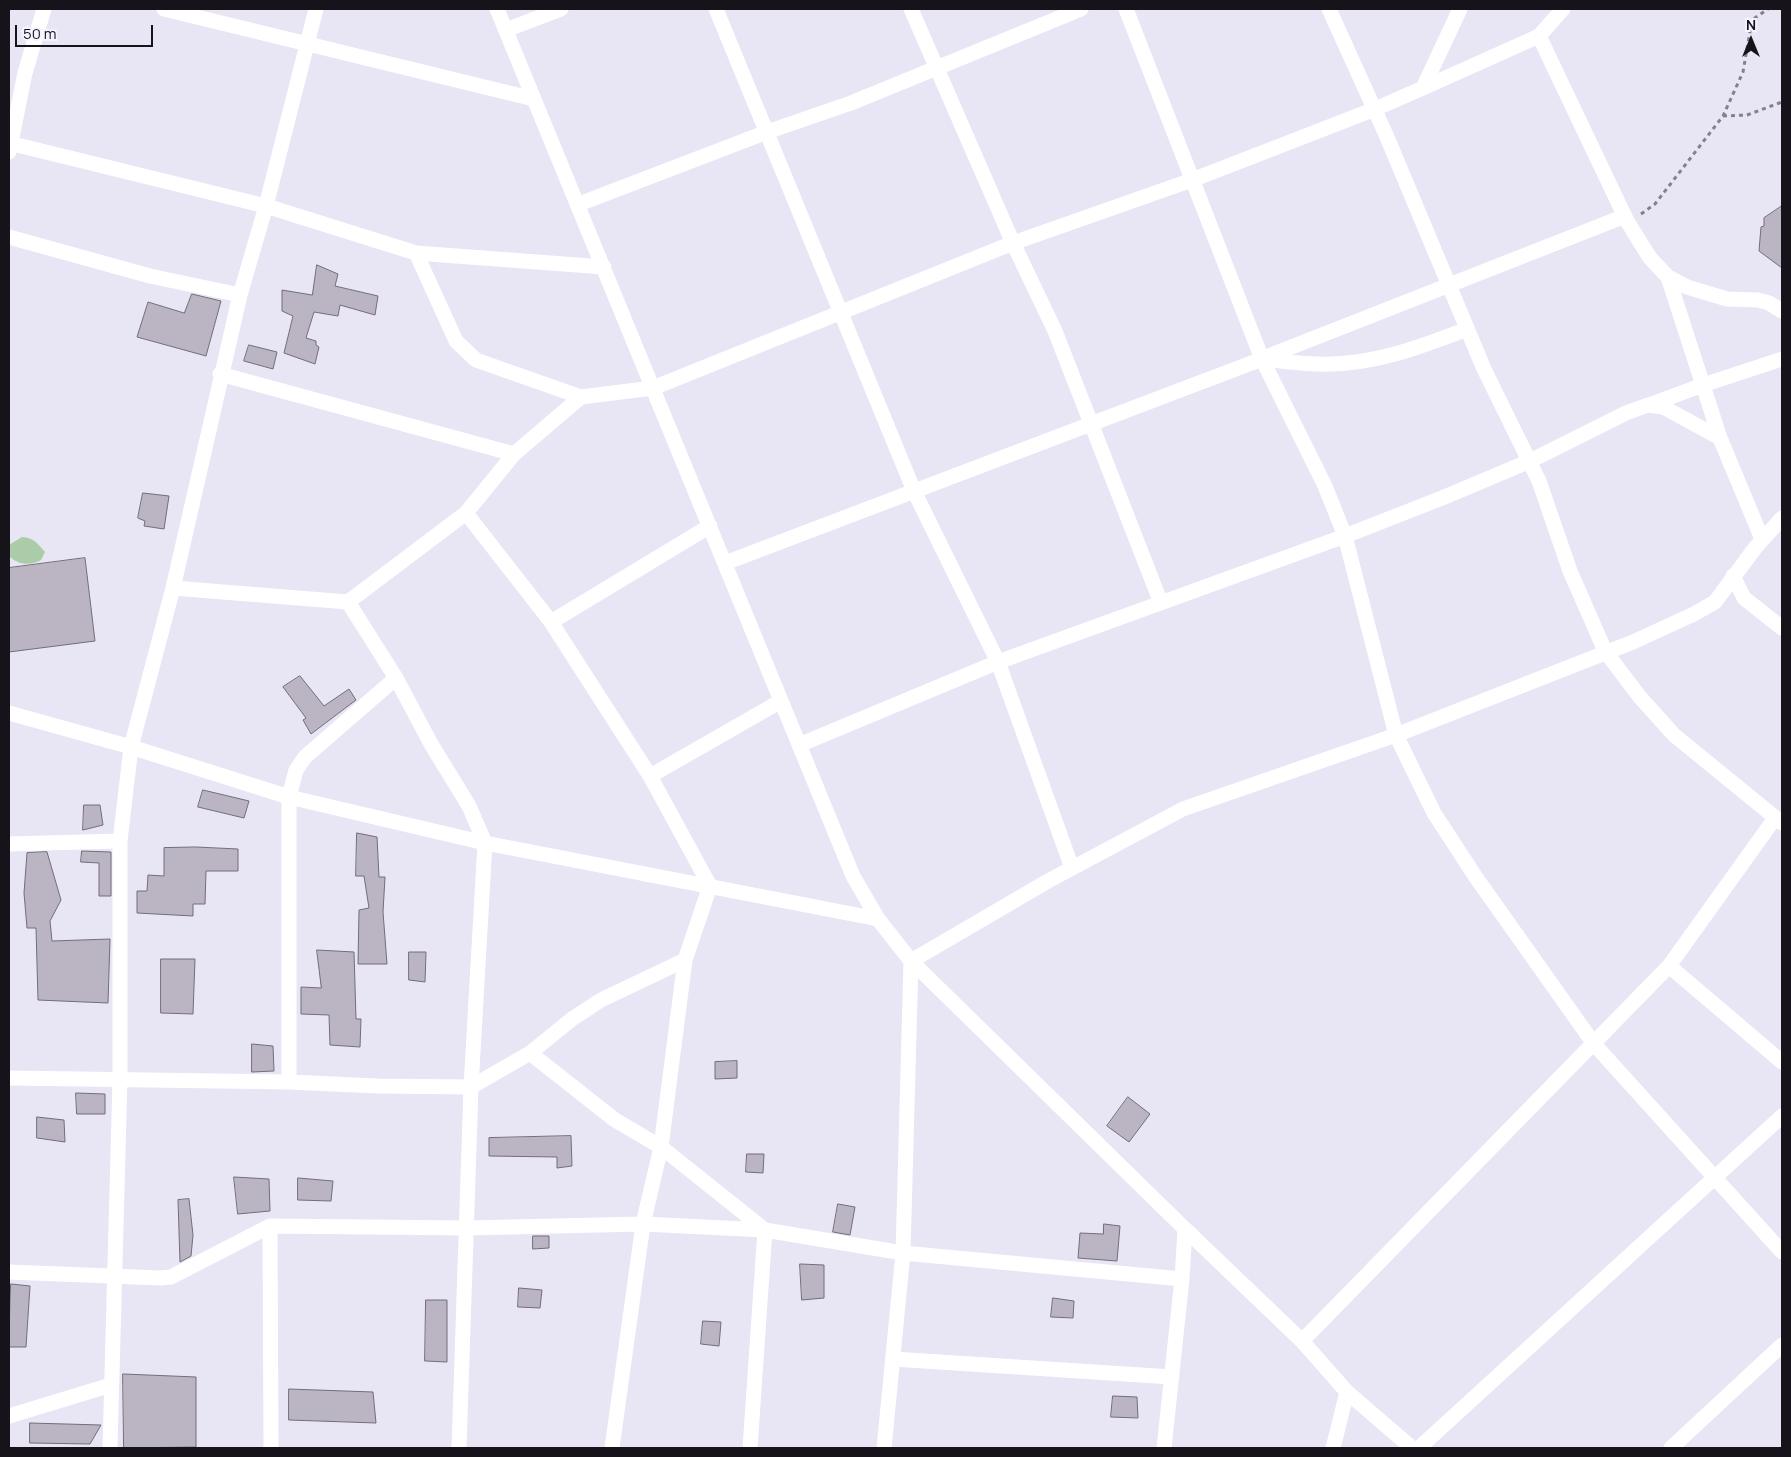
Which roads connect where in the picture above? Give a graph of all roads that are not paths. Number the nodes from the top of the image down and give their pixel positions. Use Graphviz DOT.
graph roads {
  1 [pos="44,9"];
  2 [pos="164,9"];
  3 [pos="316,9"];
  4 [pos="497,9"];
  5 [pos="561,9"];
  6 [pos="716,9"];
  7 [pos="911,9"];
  8 [pos="1081,9"];
  9 [pos="1126,9"];
  10 [pos="1330,9"];
  11 [pos="1460,9"];
  12 [pos="1563,9"];
  13 [pos="506,30"];
  14 [pos="1540,36"];
  15 [pos="308,45"];
  16 [pos="936,67"];
  17 [pos="1423,88"];
  18 [pos="534,99"];
  19 [pos="1375,109"];
  20 [pos="767,132"];
  21 [pos="9,146"];
  22 [pos="1192,180"];
  23 [pos="579,204"];
  24 [pos="266,206"];
  25 [pos="1626,218"];
  26 [pos="9,237"];
  27 [pos="1014,243"];
  28 [pos="416,253"];
  29 [pos="604,267"];
  30 [pos="1668,277"];
  31 [pos="1449,285"];
  32 [pos="240,295"];
  33 [pos="1782,311"];
  34 [pos="841,314"];
  35 [pos="1468,329"];
  36 [pos="1262,359"];
  37 [pos="1782,359"];
  38 [pos="220,374"];
  39 [pos="1703,384"];
  40 [pos="653,388"];
  41 [pos="581,397"];
  42 [pos="1648,406"];
  43 [pos="1091,424"];
  44 [pos="1720,438"];
  45 [pos="514,454"];
  46 [pos="1530,461"];
  47 [pos="914,491"];
  48 [pos="466,513"];
  49 [pos="1782,518"];
  50 [pos="710,526"];
  51 [pos="1345,536"];
  52 [pos="1762,538"];
  53 [pos="725,563"];
  54 [pos="1733,576"];
  55 [pos="173,588"];
  56 [pos="348,602"];
  57 [pos="1161,603"];
  58 [pos="551,622"];
  59 [pos="1782,628"];
  60 [pos="1605,651"];
  61 [pos="998,662"];
  62 [pos="396,678"];
  63 [pos="781,701"];
  64 [pos="9,713"];
  65 [pos="1396,735"];
  66 [pos="799,745"];
  67 [pos="131,747"];
  68 [pos="650,776"];
  69 [pos="290,797"];
  70 [pos="1778,820"];
  71 [pos="120,841"];
  72 [pos="9,844"];
  73 [pos="485,844"];
  74 [pos="1072,868"];
  75 [pos="710,886"];
  76 [pos="878,919"];
  77 [pos="685,960"];
  78 [pos="911,961"];
  79 [pos="1669,966"];
  80 [pos="1594,1044"];
  81 [pos="530,1053"];
  82 [pos="1782,1062"];
  83 [pos="9,1078"];
  84 [pos="120,1079"];
  85 [pos="289,1082"];
  86 [pos="471,1087"];
  87 [pos="1782,1116"];
  88 [pos="661,1148"];
  89 [pos="1715,1176"];
  90 [pos="643,1224"];
  91 [pos="270,1226"];
  92 [pos="467,1228"];
  93 [pos="1185,1229"];
  94 [pos="765,1230"];
  95 [pos="1782,1252"];
  96 [pos="903,1253"];
  97 [pos="9,1272"];
  98 [pos="114,1276"];
  99 [pos="1182,1279"];
  100 [pos="1302,1341"];
  101 [pos="1782,1345"];
  102 [pos="893,1359"];
  103 [pos="1172,1377"];
  104 [pos="111,1385"];
  105 [pos="1347,1392"];
  106 [pos="9,1416"];
  107 [pos="110,1448"];
  108 [pos="270,1448"];
  109 [pos="458,1448"];
  110 [pos="612,1448"];
  111 [pos="750,1448"];
  112 [pos="884,1448"];
  113 [pos="1164,1448"];
  114 [pos="1332,1448"];
  115 [pos="1412,1448"];
  116 [pos="1420,1448"];
  117 [pos="1671,1448"];
  1 -- 21 [label="street"];
  2 -- 15 [label="street"];
  3 -- 15 [label="street"];
  4 -- 13 [label="street"];
  5 -- 13 [label="street"];
  6 -- 20 [label="street"];
  7 -- 16 [label="street"];
  8 -- 16 [label="street"];
  9 -- 22 [label="street"];
  10 -- 19 [label="street"];
  11 -- 17 [label="street"];
  12 -- 14 [label="street"];
  13 -- 18 [label="street"];
  14 -- 17 [label="street"];
  14 -- 25 [label="street"];
  15 -- 18 [label="street"];
  15 -- 24 [label="street"];
  16 -- 20 [label="street"];
  16 -- 27 [label="street"];
  17 -- 19 [label="street"];
  18 -- 23 [label="street"];
  19 -- 22 [label="street"];
  19 -- 31 [label="street"];
  20 -- 23 [label="street"];
  20 -- 34 [label="street"];
  21 -- 24 [label="street"];
  22 -- 27 [label="street"];
  22 -- 36 [label="street"];
  23 -- 29 [label="street"];
  24 -- 28 [label="street"];
  24 -- 32 [label="street"];
  25 -- 30 [label="street"];
  25 -- 31 [label="street"];
  26 -- 32 [label="street"];
  27 -- 34 [label="street"];
  27 -- 43 [label="street"];
  28 -- 29 [label="street"];
  28 -- 41 [label="street"];
  29 -- 40 [label="street"];
  30 -- 33 [label="street"];
  30 -- 39 [label="street"];
  31 -- 35 [label="street"];
  31 -- 36 [label="street"];
  32 -- 38 [label="street"];
  34 -- 40 [label="street"];
  34 -- 47 [label="street"];
  35 -- 36 [label="street"];
  35 -- 46 [label="street"];
  36 -- 43 [label="street"];
  36 -- 51 [label="street"];
  37 -- 39 [label="street"];
  38 -- 45 [label="street"];
  38 -- 55 [label="street"];
  39 -- 42 [label="street"];
  39 -- 44 [label="street"];
  40 -- 41 [label="street"];
  40 -- 50 [label="street"];
  41 -- 45 [label="street"];
  42 -- 44 [label="street"];
  42 -- 46 [label="street"];
  43 -- 47 [label="street"];
  43 -- 57 [label="street"];
  44 -- 52 [label="street"];
  45 -- 48 [label="street"];
  46 -- 51 [label="street"];
  46 -- 60 [label="street"];
  47 -- 53 [label="street"];
  47 -- 61 [label="street"];
  48 -- 56 [label="street"];
  48 -- 58 [label="street"];
  49 -- 52 [label="street"];
  50 -- 53 [label="street"];
  50 -- 58 [label="street"];
  51 -- 57 [label="street"];
  51 -- 65 [label="street"];
  52 -- 54 [label="street"];
  53 -- 63 [label="street"];
  54 -- 59 [label="street"];
  54 -- 60 [label="street"];
  55 -- 56 [label="street"];
  55 -- 67 [label="street"];
  56 -- 62 [label="street"];
  57 -- 61 [label="street"];
  58 -- 68 [label="street"];
  60 -- 65 [label="street"];
  60 -- 70 [label="street"];
  61 -- 66 [label="street"];
  61 -- 74 [label="street"];
  62 -- 69 [label="street"];
  62 -- 73 [label="street"];
  63 -- 66 [label="street"];
  63 -- 68 [label="street"];
  64 -- 67 [label="street"];
  65 -- 74 [label="street"];
  65 -- 80 [label="street"];
  66 -- 76 [label="street"];
  67 -- 69 [label="street"];
  67 -- 71 [label="street"];
  68 -- 75 [label="street"];
  69 -- 73 [label="street"];
  69 -- 85 [label="street"];
  70 -- 79 [label="street"];
  71 -- 72 [label="street"];
  71 -- 84 [label="street"];
  73 -- 75 [label="street"];
  73 -- 86 [label="street"];
  74 -- 78 [label="street"];
  75 -- 76 [label="street"];
  75 -- 77 [label="street"];
  76 -- 78 [label="street"];
  77 -- 81 [label="street"];
  77 -- 88 [label="street"];
  78 -- 93 [label="street"];
  78 -- 96 [label="street"];
  79 -- 80 [label="street"];
  79 -- 82 [label="street"];
  80 -- 89 [label="street"];
  80 -- 100 [label="street"];
  81 -- 86 [label="street"];
  81 -- 88 [label="street"];
  83 -- 84 [label="street"];
  84 -- 85 [label="street"];
  84 -- 98 [label="street"];
  85 -- 86 [label="street"];
  86 -- 92 [label="street"];
  87 -- 89 [label="street"];
  88 -- 90 [label="street"];
  88 -- 94 [label="street"];
  89 -- 95 [label="street"];
  89 -- 116 [label="street"];
  90 -- 92 [label="street"];
  90 -- 94 [label="street"];
  90 -- 110 [label="street"];
  91 -- 92 [label="street"];
  91 -- 98 [label="street"];
  91 -- 108 [label="street"];
  92 -- 109 [label="street"];
  93 -- 99 [label="street"];
  93 -- 100 [label="street"];
  94 -- 96 [label="street"];
  94 -- 111 [label="street"];
  96 -- 99 [label="street"];
  96 -- 102 [label="street"];
  97 -- 98 [label="street"];
  98 -- 104 [label="street"];
  99 -- 103 [label="street"];
  100 -- 105 [label="street"];
  101 -- 117 [label="street"];
  102 -- 103 [label="street"];
  102 -- 112 [label="street"];
  103 -- 113 [label="street"];
  104 -- 106 [label="street"];
  104 -- 107 [label="street"];
  105 -- 114 [label="street"];
  105 -- 115 [label="street"];
}
